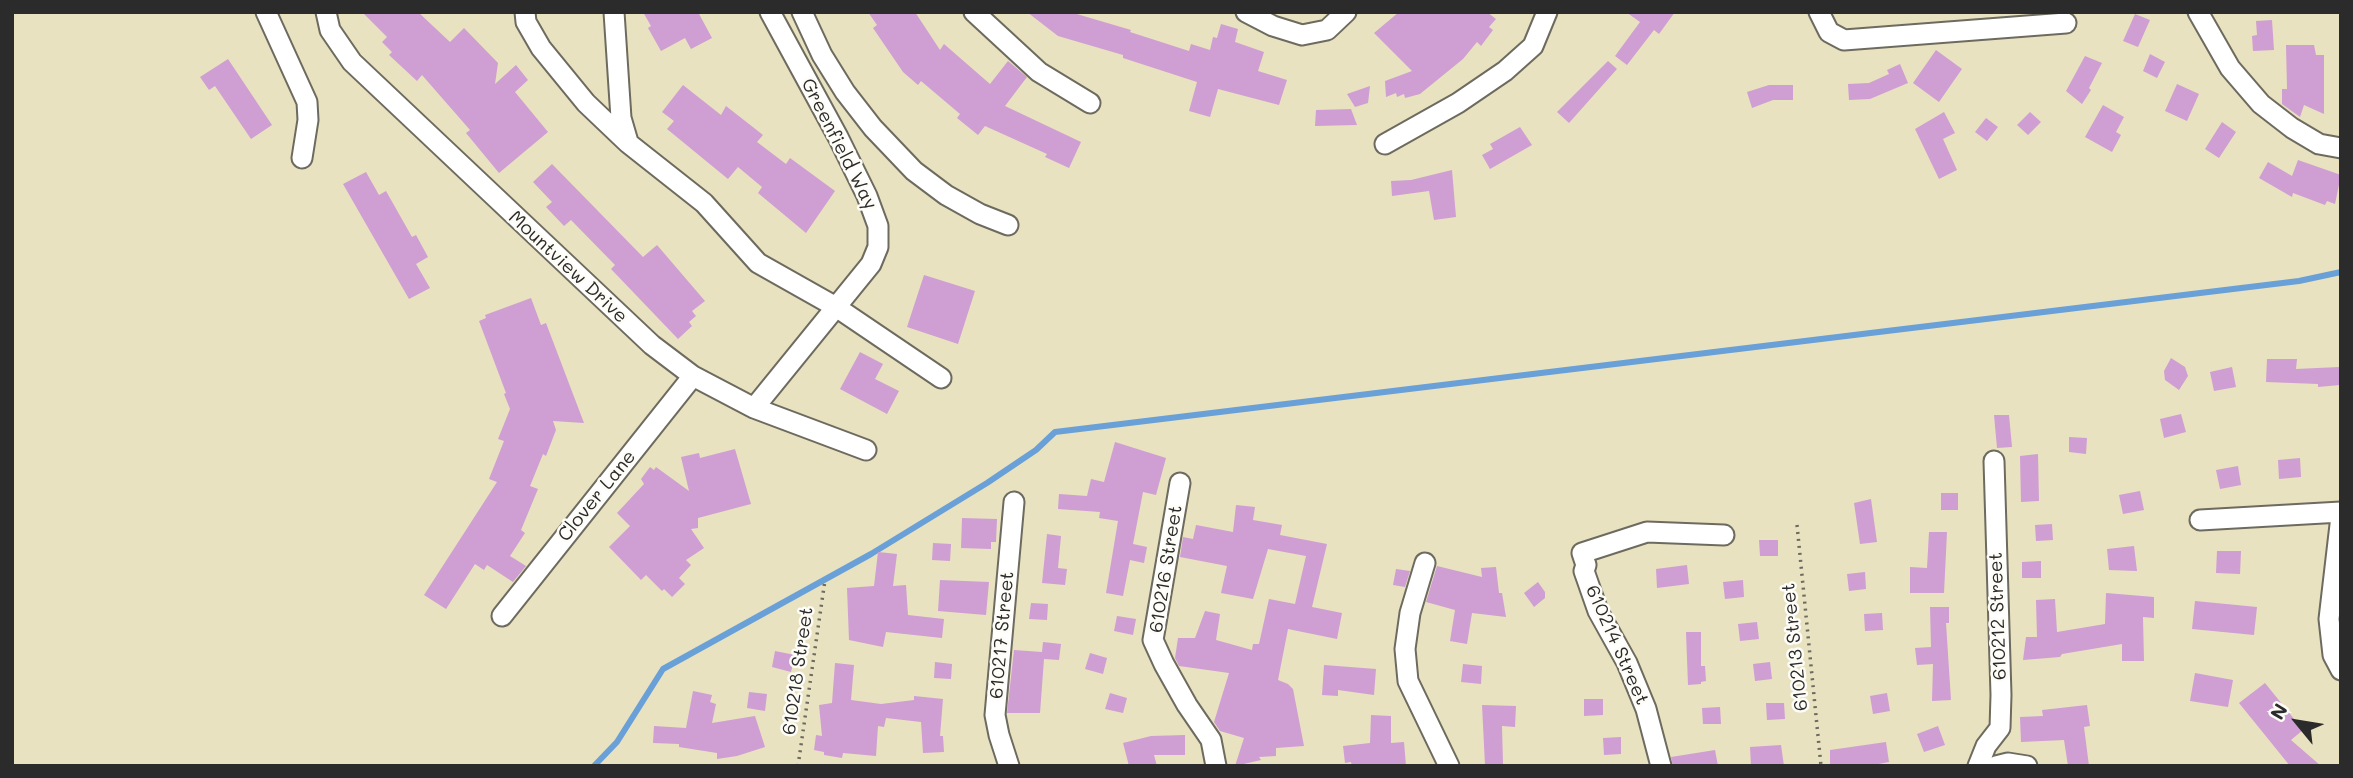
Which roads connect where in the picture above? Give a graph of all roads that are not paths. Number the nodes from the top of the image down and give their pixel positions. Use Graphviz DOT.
graph roads {
  1 [pos="266,12"];
  2 [pos="326,12"];
  3 [pos="525,12"];
  4 [pos="614,12"];
  5 [pos="770,12"];
  6 [pos="802,12"];
  7 [pos="974,12"];
  8 [pos="1246,12"];
  9 [pos="1346,12"];
  10 [pos="1547,12"];
  11 [pos="1819,12"];
  12 [pos="2198,12"];
  13 [pos="2066,23"];
  14 [pos="1090,103"];
  15 [pos="628,143"];
  16 [pos="1385,145"];
  17 [pos="2341,148"];
  18 [pos="302,158"];
  19 [pos="1008,225"];
  20 [pos="836,307"];
  21 [pos="692,376"];
  22 [pos="941,378"];
  23 [pos="754,408"];
  24 [pos="866,450"];
  25 [pos="1994,461"];
  26 [pos="1180,483"];
  27 [pos="1014,502"];
  28 [pos="2341,514"];
  29 [pos="2200,520"];
  30 [pos="1724,535"];
  31 [pos="1425,563"];
  32 [pos="502,616"];
  33 [pos="2341,670"];
  34 [pos="1009,766"];
  35 [pos="1216,766"];
  36 [pos="1449,766"];
  37 [pos="1661,766"];
  38 [pos="1978,766"];
  39 [pos="1996,766"];
  40 [pos="2027,766"];
  1 -- 18 [label="street"];
  2 -- 21 [label="street, Mountview Drive"];
  3 -- 15 [label="street"];
  4 -- 15 [label="street"];
  5 -- 20 [label="street, Greenfield Way"];
  6 -- 19 [label="street, Greenfield Way"];
  7 -- 14 [label="street"];
  8 -- 9 [label="street"];
  10 -- 16 [label="street"];
  11 -- 13 [label="street"];
  12 -- 17 [label="street"];
  15 -- 20 [label="street"];
  20 -- 22 [label="street"];
  20 -- 23 [label="street, Greenfield Way"];
  21 -- 23 [label="street, Mountview Drive"];
  21 -- 32 [label="street, Clover Lane"];
  23 -- 24 [label="street, Mountview Drive"];
  25 -- 38 [label="street, 610212 Street"];
  26 -- 35 [label="street, 610216 Street"];
  27 -- 34 [label="street, 610217 Street"];
  28 -- 29 [label="street"];
  28 -- 33 [label="street"];
  30 -- 37 [label="street, 610214 Street"];
  31 -- 36 [label="street"];
  39 -- 40 [label="street"];
}
